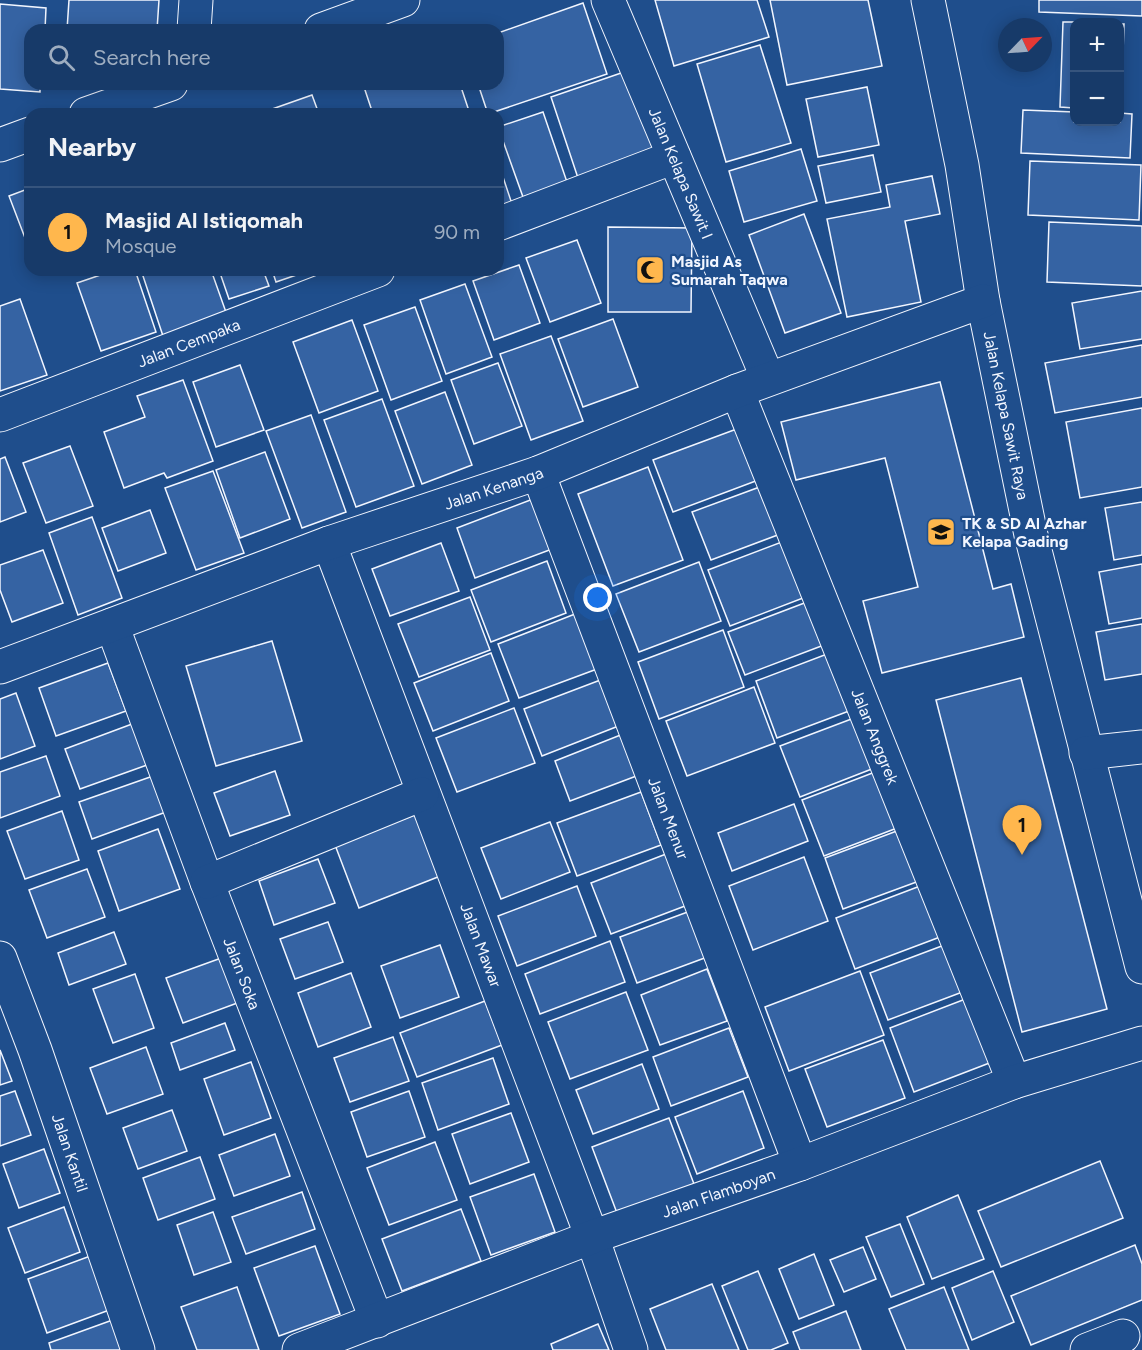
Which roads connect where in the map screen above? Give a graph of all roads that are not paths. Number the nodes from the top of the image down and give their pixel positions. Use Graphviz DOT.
graph roads {
  1 [pos="196,0"];
  2 [pos="403,0"];
  3 [pos="608,0"];
  4 [pos="928,0"];
  5 [pos="194,24"];
  6 [pos="337,24"];
  7 [pos="154,90"];
  8 [pos="103,108"];
  9 [pos="24,136"];
  10 [pos="0,145"];
  11 [pos="674,157"];
  12 [pos="504,222"];
  13 [pos="362,276"];
  14 [pos="983,301"];
  15 [pos="768,380"];
  16 [pos="737,391"];
  17 [pos="0,415"];
  18 [pos="538,473"];
  19 [pos="329,543"];
  20 [pos="112,626"];
  21 [pos="0,667"];
  22 [pos="1142,747"];
  23 [pos="1086,753"];
  24 [pos="422,794"];
  25 [pos="207,882"];
  26 [pos="0,958"];
  27 [pos="1142,967"];
  28 [pos="1142,1043"];
  29 [pos="1014,1082"];
  30 [pos="800,1164"];
  31 [pos="592,1237"];
  32 [pos="377,1321"];
  33 [pos="1123,1336"];
  34 [pos="138,1350"];
  35 [pos="299,1350"];
  36 [pos="631,1350"];
  37 [pos="1088,1350"];
  1 -- 5 [label="street"];
  2 -- 6 [label="street"];
  3 -- 11 [label="street, Jalan Kelapa Sawit I"];
  4 -- 14 [label="street, Jalan Kelapa Sawit Raya"];
  7 -- 8 [label="street"];
  9 -- 10 [label="street"];
  11 -- 12 [label="street"];
  11 -- 15 [label="street, Jalan Kelapa Sawit I"];
  13 -- 17 [label="street, Jalan Cempaka"];
  14 -- 15 [label="street, Jalan Kenanga"];
  14 -- 23 [label="street, Jalan Kelapa Sawit Raya"];
  15 -- 16 [label="street, Jalan Kenanga"];
  16 -- 18 [label="street, Jalan Kenanga"];
  16 -- 29 [label="street, Jalan Anggrek"];
  18 -- 19 [label="street, Jalan Kenanga"];
  18 -- 30 [label="street, Jalan Menur"];
  19 -- 20 [label="street, Jalan Kenanga"];
  19 -- 24 [label="street, Jalan Mawar"];
  20 -- 21 [label="street, Jalan Kenanga"];
  20 -- 25 [label="street, Jalan Soka"];
  22 -- 23 [label="street"];
  23 -- 27 [label="street, Jalan Kelapa Sawit Raya"];
  24 -- 25 [label="street"];
  24 -- 31 [label="street, Jalan Mawar"];
  25 -- 32 [label="street, Jalan Soka"];
  26 -- 34 [label="street, Jalan Kantil"];
  28 -- 29 [label="street, Jalan Flamboyan"];
  29 -- 30 [label="street, Jalan Flamboyan"];
  30 -- 31 [label="street, Jalan Flamboyan"];
  31 -- 32 [label="street, Jalan Flamboyan"];
  31 -- 36 [label="street, Jalan Mawar"];
  32 -- 35 [label="street, Jalan Flamboyan"];
  33 -- 37 [label="street"];
}
